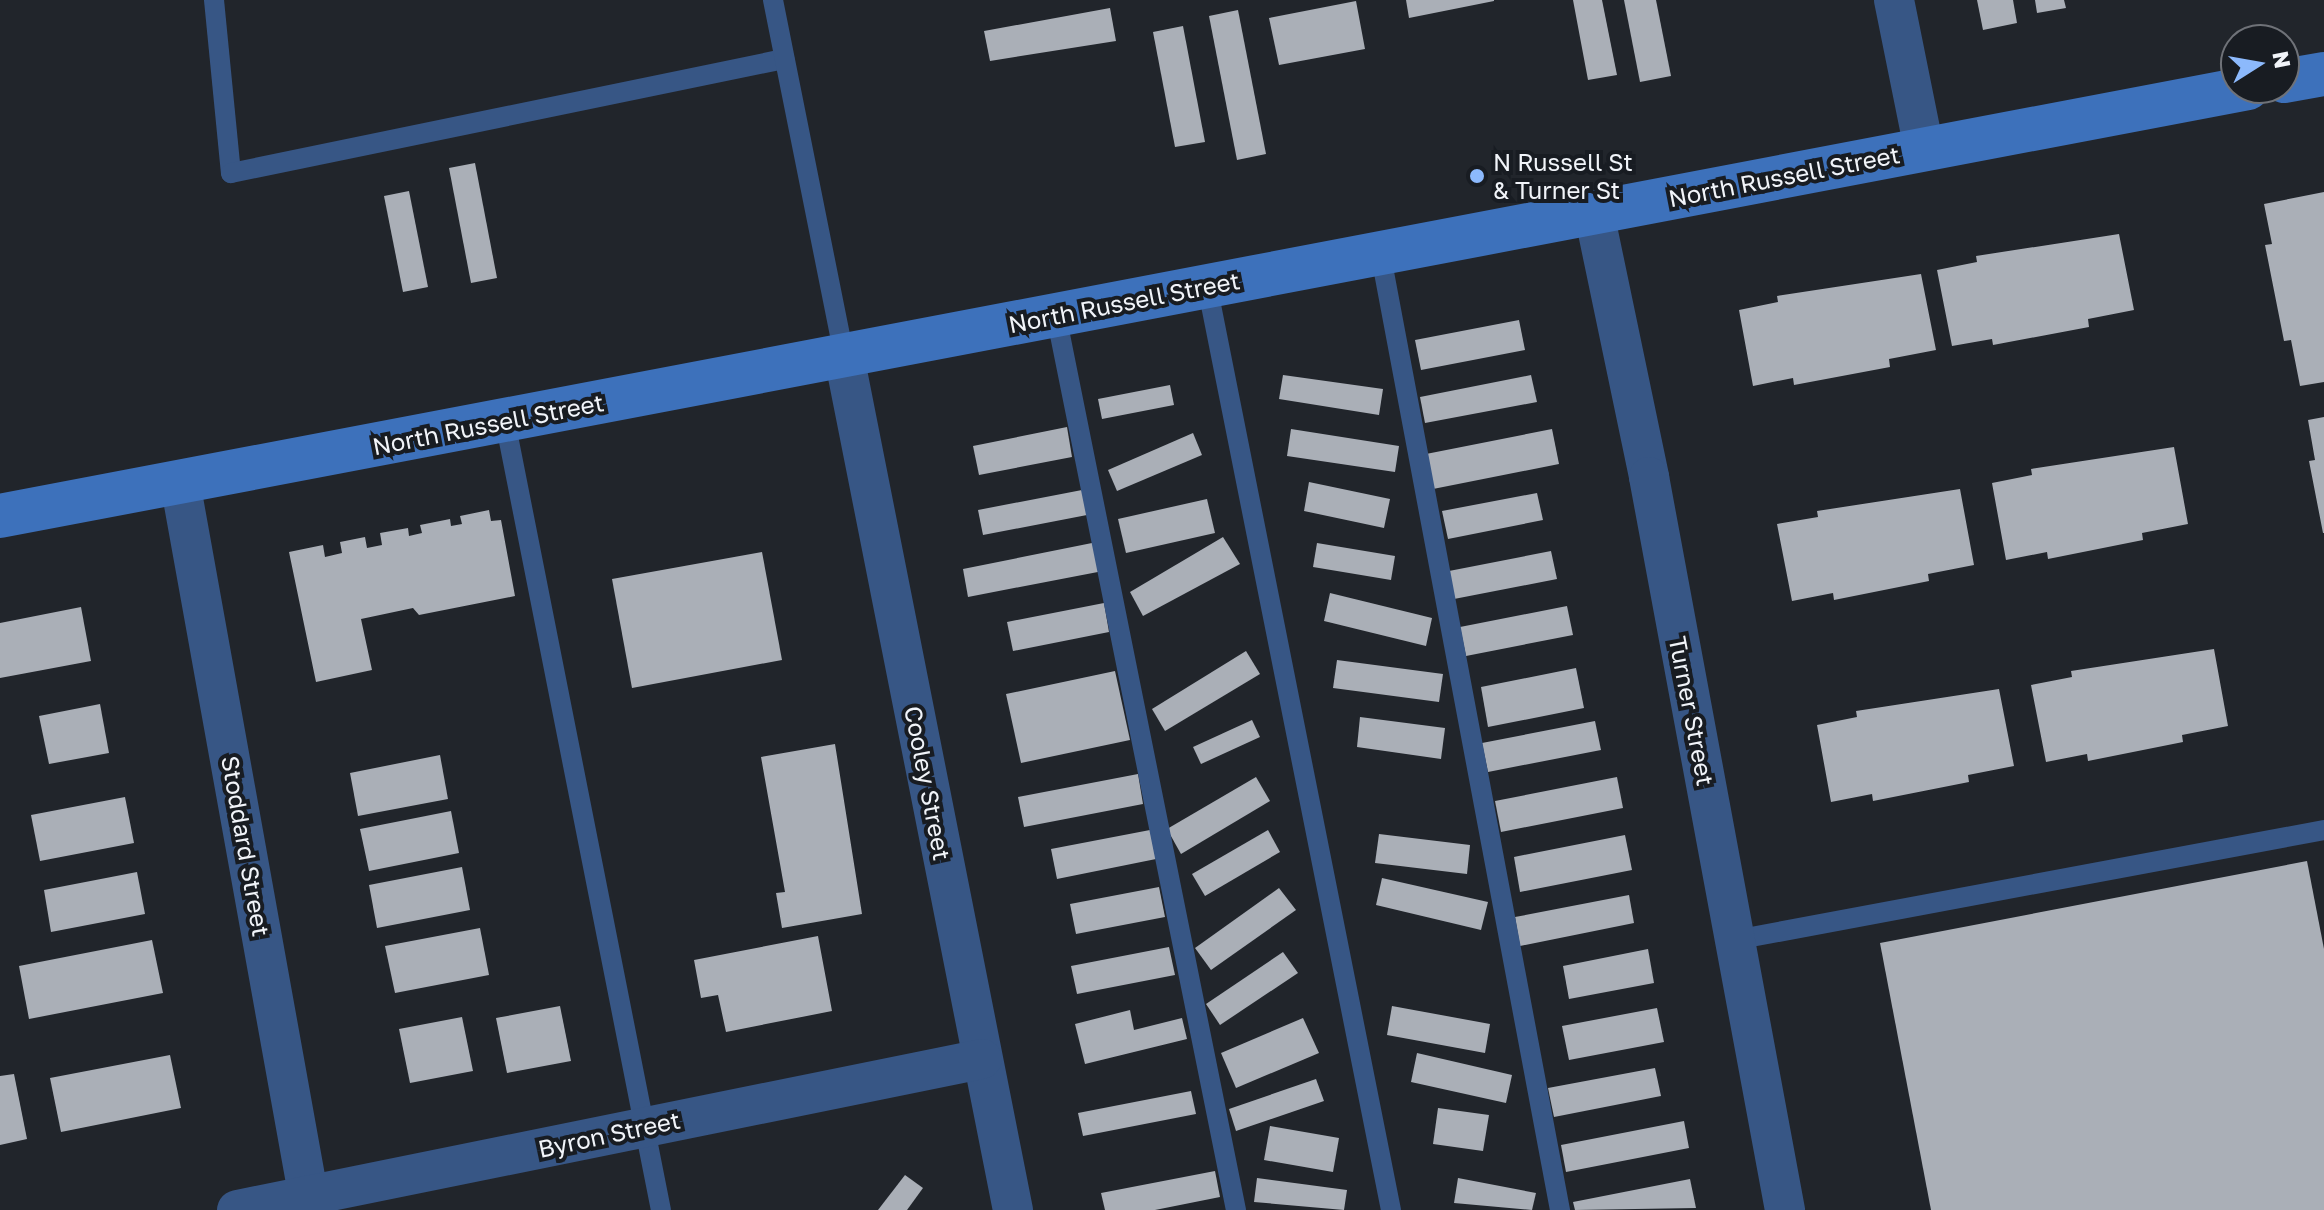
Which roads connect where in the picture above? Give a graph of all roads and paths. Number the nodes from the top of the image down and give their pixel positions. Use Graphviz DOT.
graph roads {
  1 [pos="214,0"];
  2 [pos="773,0"];
  3 [pos="1894,0"];
  4 [pos="784,59"];
  5 [pos="2324,74"];
  6 [pos="2300,78"];
  7 [pos="2220,93"];
  8 [pos="1924,149"];
  9 [pos="1594,213"];
  10 [pos="1380,251"];
  11 [pos="1207,285"];
  12 [pos="1056,315"];
  13 [pos="844,356"];
  14 [pos="505,421"];
  15 [pos="180,482"];
  16 [pos="0,516"];
  17 [pos="2324,830"];
  18 [pos="1735,940"];
  19 [pos="982,1059"];
  20 [pos="644,1126"];
  21 [pos="310,1204"];
  22 [pos="237,1210"];
  23 [pos="661,1210"];
  24 [pos="1013,1210"];
  25 [pos="1236,1210"];
  26 [pos="1391,1210"];
  27 [pos="1560,1210"];
  28 [pos="1785,1210"];
  1 -- 4 [label="lane"];
  2 -- 4 [label="lane"];
  3 -- 8 [label="street"];
  4 -- 13 [label="lane"];
  5 -- 6 [label="street"];
  7 -- 8 [label="street, North Russell Street"];
  8 -- 9 [label="street, North Russell Street"];
  9 -- 10 [label="street, North Russell Street"];
  9 -- 18 [label="street, Turner Street"];
  10 -- 11 [label="street, North Russell Street"];
  10 -- 27 [label="lane"];
  11 -- 12 [label="street, North Russell Street"];
  11 -- 26 [label="lane"];
  12 -- 13 [label="street, North Russell Street"];
  12 -- 25 [label="lane"];
  13 -- 14 [label="street, North Russell Street"];
  13 -- 19 [label="street, Cooley Street"];
  14 -- 15 [label="street, North Russell Street"];
  14 -- 20 [label="lane"];
  15 -- 16 [label="street, North Russell Street"];
  15 -- 21 [label="street, Stoddard Street"];
  17 -- 18 [label="lane"];
  18 -- 28 [label="street, Turner Street"];
  19 -- 20 [label="street, Byron Street"];
  19 -- 24 [label="street, Cooley Street"];
  20 -- 21 [label="street, Byron Street"];
  20 -- 23 [label="lane"];
  21 -- 22 [label="street, Byron Street"];
}
